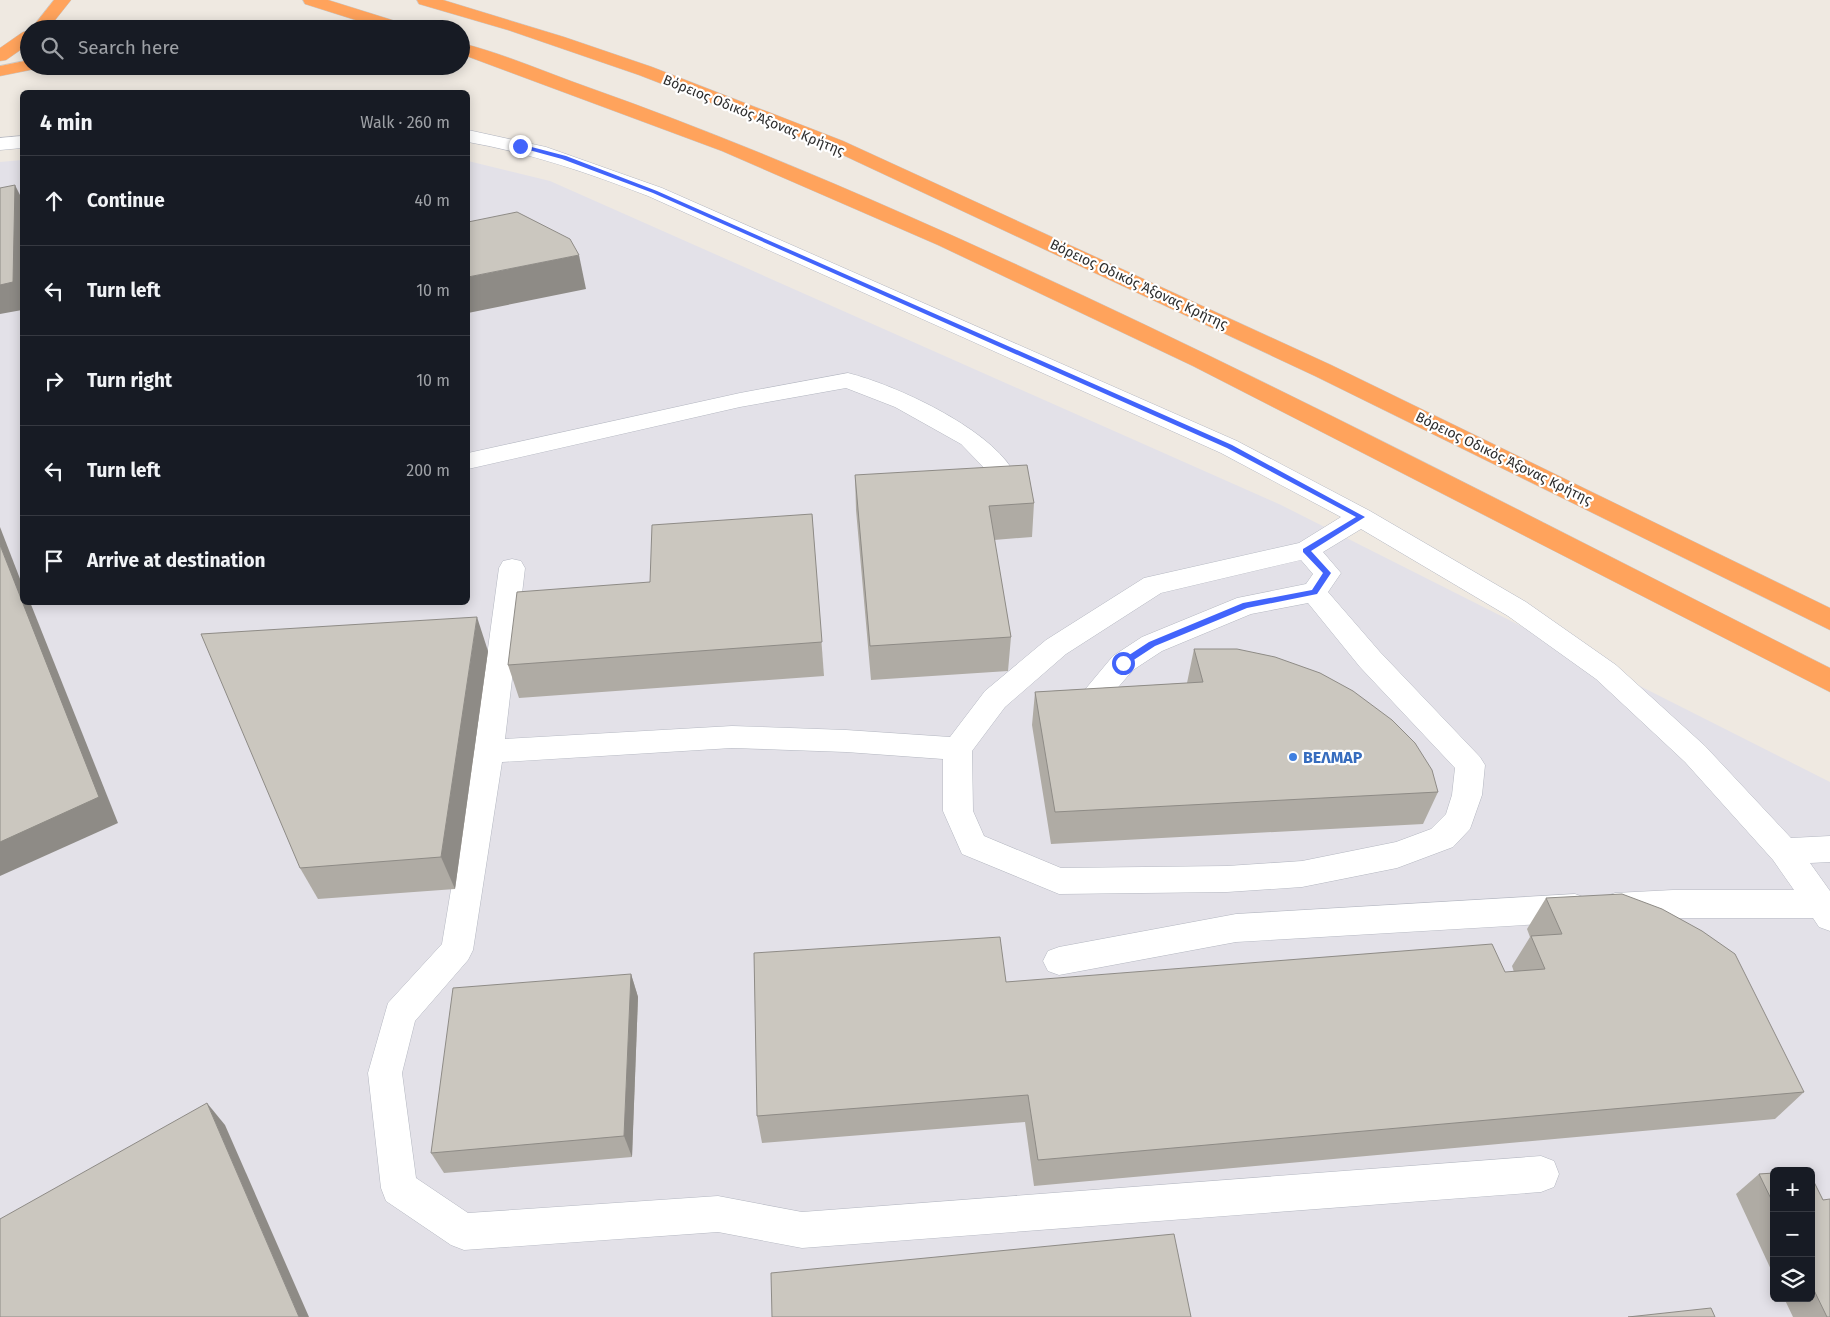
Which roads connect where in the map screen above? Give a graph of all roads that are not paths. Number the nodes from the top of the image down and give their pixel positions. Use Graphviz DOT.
graph roads {
  1 [pos="63,0"];
  2 [pos="311,0"];
  3 [pos="425,0"];
  4 [pos="46,20"];
  5 [pos="374,20"];
  6 [pos="20,42"];
  7 [pos="470,51"];
  8 [pos="0,56"];
  9 [pos="20,67"];
  10 [pos="470,69"];
  11 [pos="0,71"];
  12 [pos="470,136"];
  13 [pos="20,142"];
  14 [pos="0,144"];
  15 [pos="991,261"];
  16 [pos="470,461"];
  17 [pos="1000,469"];
  18 [pos="1361,517"];
  19 [pos="1306,550"];
  20 [pos="512,568"];
  21 [pos="1314,592"];
  22 [pos="1830,620"];
  23 [pos="1830,681"];
  24 [pos="1097,692"];
  25 [pos="956,749"];
  26 [pos="489,750"];
  27 [pos="1830,849"];
  28 [pos="1784,851"];
  29 [pos="1826,910"];
  30 [pos="1059,961"];
  31 [pos="1541,1174"];
  1 -- 4 [label="highway"];
  2 -- 5 [label="highway"];
  3 -- 22 [label="highway, Βόρειος Οδικός Άξονας Κρήτης"];
  6 -- 8 [label="highway"];
  7 -- 15 [label="highway"];
  9 -- 11 [label="highway"];
  10 -- 15 [label="highway"];
  12 -- 18 [label="street"];
  13 -- 14 [label="street"];
  15 -- 23 [label="highway"];
  16 -- 17 [label="street"];
  18 -- 19 [label="street"];
  18 -- 28 [label="street"];
  19 -- 21 [label="street"];
  19 -- 25 [label="street"];
  20 -- 26 [label="street"];
  21 -- 24 [label="street"];
  21 -- 25 [label="street"];
  25 -- 26 [label="street"];
  26 -- 31 [label="street"];
  27 -- 28 [label="street"];
  28 -- 29 [label="street"];
  29 -- 30 [label="street"];
}
